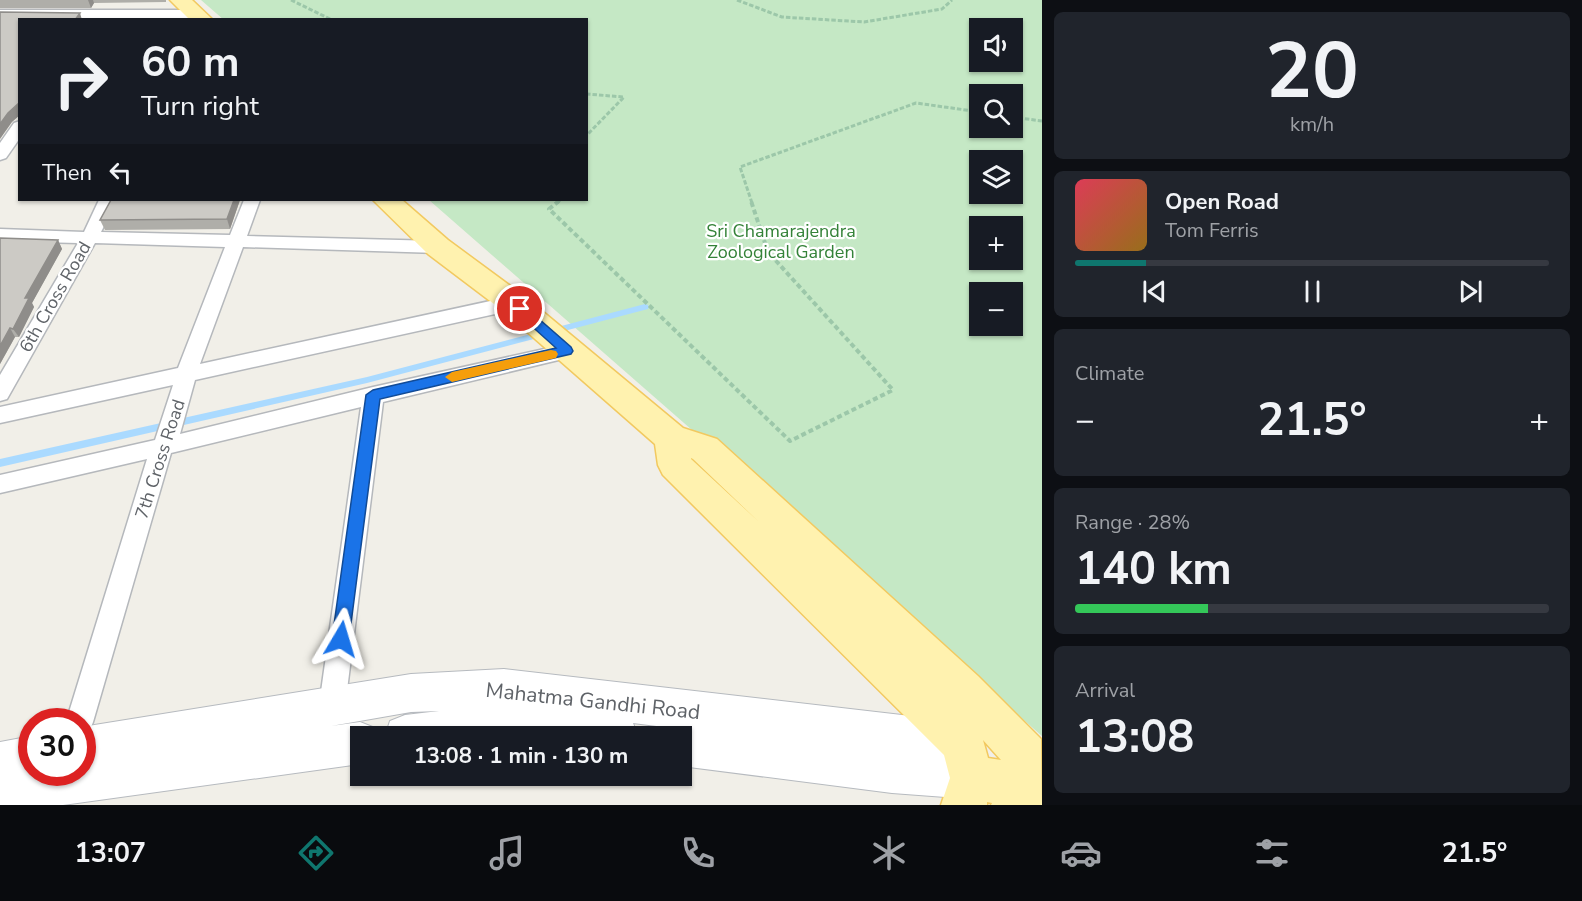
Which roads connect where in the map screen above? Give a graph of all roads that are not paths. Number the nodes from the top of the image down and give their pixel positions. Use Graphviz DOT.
graph roads {
  1 [pos="5,0"];
  2 [pos="180,0"];
  3 [pos="0,6"];
  4 [pos="0,14"];
  5 [pos="94,17"];
  6 [pos="198,18"];
  7 [pos="18,129"];
  8 [pos="0,155"];
  9 [pos="108,201"];
  10 [pos="252,201"];
  11 [pos="387,201"];
  12 [pos="0,234"];
  13 [pos="91,235"];
  14 [pos="238,241"];
  15 [pos="438,247"];
  16 [pos="517,306"];
  17 [pos="562,347"];
  18 [pos="186,374"];
  19 [pos="0,393"];
  20 [pos="373,395"];
  21 [pos="0,415"];
  22 [pos="671,438"];
  23 [pos="165,441"];
  24 [pos="0,484"];
  25 [pos="332,706"];
  26 [pos="83,708"];
  27 [pos="479,726"];
  28 [pos="539,726"];
  29 [pos="350,744"];
  30 [pos="96,746"];
  31 [pos="692,746"];
  32 [pos="18,761"];
  33 [pos="0,764"];
  34 [pos="966,775"];
  35 [pos="1032,778"];
  36 [pos="0,796"];
  1 -- 3 [label="street"];
  2 -- 6 [label="main road"];
  4 -- 5 [label="street"];
  5 -- 6 [label="street"];
  7 -- 8 [label="street"];
  9 -- 13 [label="street, 6th Cross Road"];
  10 -- 14 [label="street, 7th Cross Road"];
  11 -- 15 [label="main road"];
  12 -- 13 [label="street"];
  13 -- 14 [label="street"];
  13 -- 19 [label="street, 6th Cross Road"];
  14 -- 15 [label="street"];
  14 -- 18 [label="street, 7th Cross Road"];
  15 -- 16 [label="main road"];
  16 -- 17 [label="main road"];
  16 -- 18 [label="street"];
  17 -- 20 [label="street"];
  17 -- 22 [label="main road"];
  18 -- 21 [label="street"];
  18 -- 23 [label="street, 7th Cross Road"];
  20 -- 23 [label="street"];
  20 -- 25 [label="street"];
  22 -- 34 [label="main road"];
  22 -- 35 [label="main road"];
  23 -- 24 [label="street"];
  23 -- 26 [label="street, 7th Cross Road"];
  25 -- 30 [label="main road, Mahatma Gandhi Road"];
  25 -- 34 [label="main road, Mahatma Gandhi Road"];
  27 -- 28 [label="main road, Mahatma Gandhi Road"];
  29 -- 36 [label="main road"];
  31 -- 34 [label="main road, Mahatma Gandhi Road"];
  32 -- 33 [label="main road"];
  34 -- 35 [label="main road"];
}
